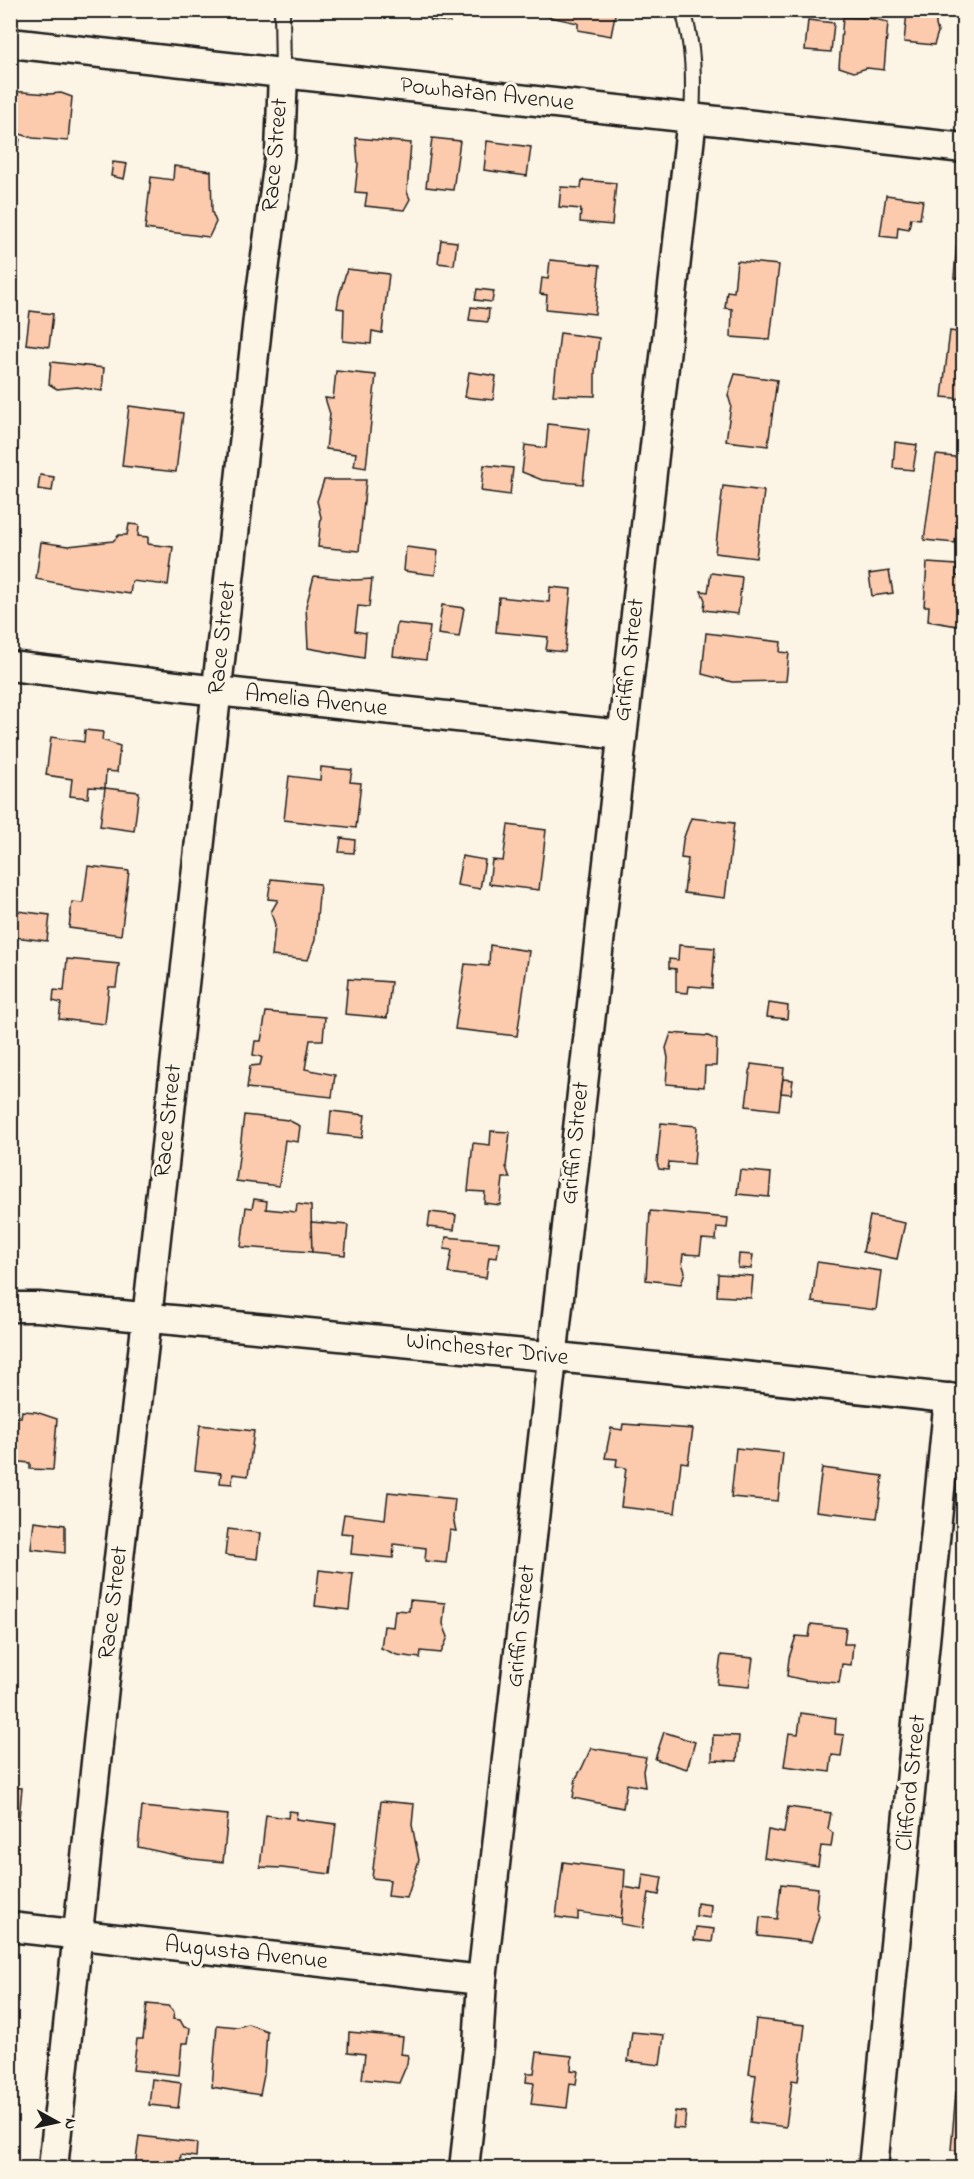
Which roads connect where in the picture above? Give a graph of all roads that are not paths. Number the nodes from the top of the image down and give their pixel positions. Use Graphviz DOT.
graph roads {
  1 [pos="282,10"];
  2 [pos="683,10"];
  3 [pos="10,43"];
  4 [pos="282,73"];
  5 [pos="692,118"];
  6 [pos="963,148"];
  7 [pos="10,666"];
  8 [pos="217,692"];
  9 [pos="622,735"];
  10 [pos="10,1307"];
  11 [pos="147,1318"];
  12 [pos="552,1356"];
  13 [pos="956,1399"];
  14 [pos="10,1927"];
  15 [pos="78,1935"];
  16 [pos="482,1980"];
  17 [pos="53,2169"];
  18 [pos="464,2169"];
  19 [pos="873,2169"];
  1 -- 4 [label="lane"];
  2 -- 5 [label="lane"];
  3 -- 4 [label="street, Powhatan Avenue"];
  4 -- 5 [label="street, Powhatan Avenue"];
  4 -- 8 [label="street, Race Street"];
  5 -- 6 [label="street, Powhatan Avenue"];
  5 -- 9 [label="street, Griffin Street"];
  7 -- 8 [label="street, Amelia Avenue"];
  8 -- 9 [label="street, Amelia Avenue"];
  8 -- 11 [label="street, Race Street"];
  9 -- 12 [label="street, Griffin Street"];
  10 -- 11 [label="street, Winchester Drive"];
  11 -- 12 [label="street, Winchester Drive"];
  11 -- 15 [label="street, Race Street"];
  12 -- 13 [label="street, Winchester Drive"];
  12 -- 16 [label="street, Griffin Street"];
  13 -- 19 [label="street, Clifford Street"];
  14 -- 15 [label="street, Augusta Avenue"];
  15 -- 16 [label="street, Augusta Avenue"];
  15 -- 17 [label="street, Race Street"];
  16 -- 18 [label="street, Griffin Street"];
}
